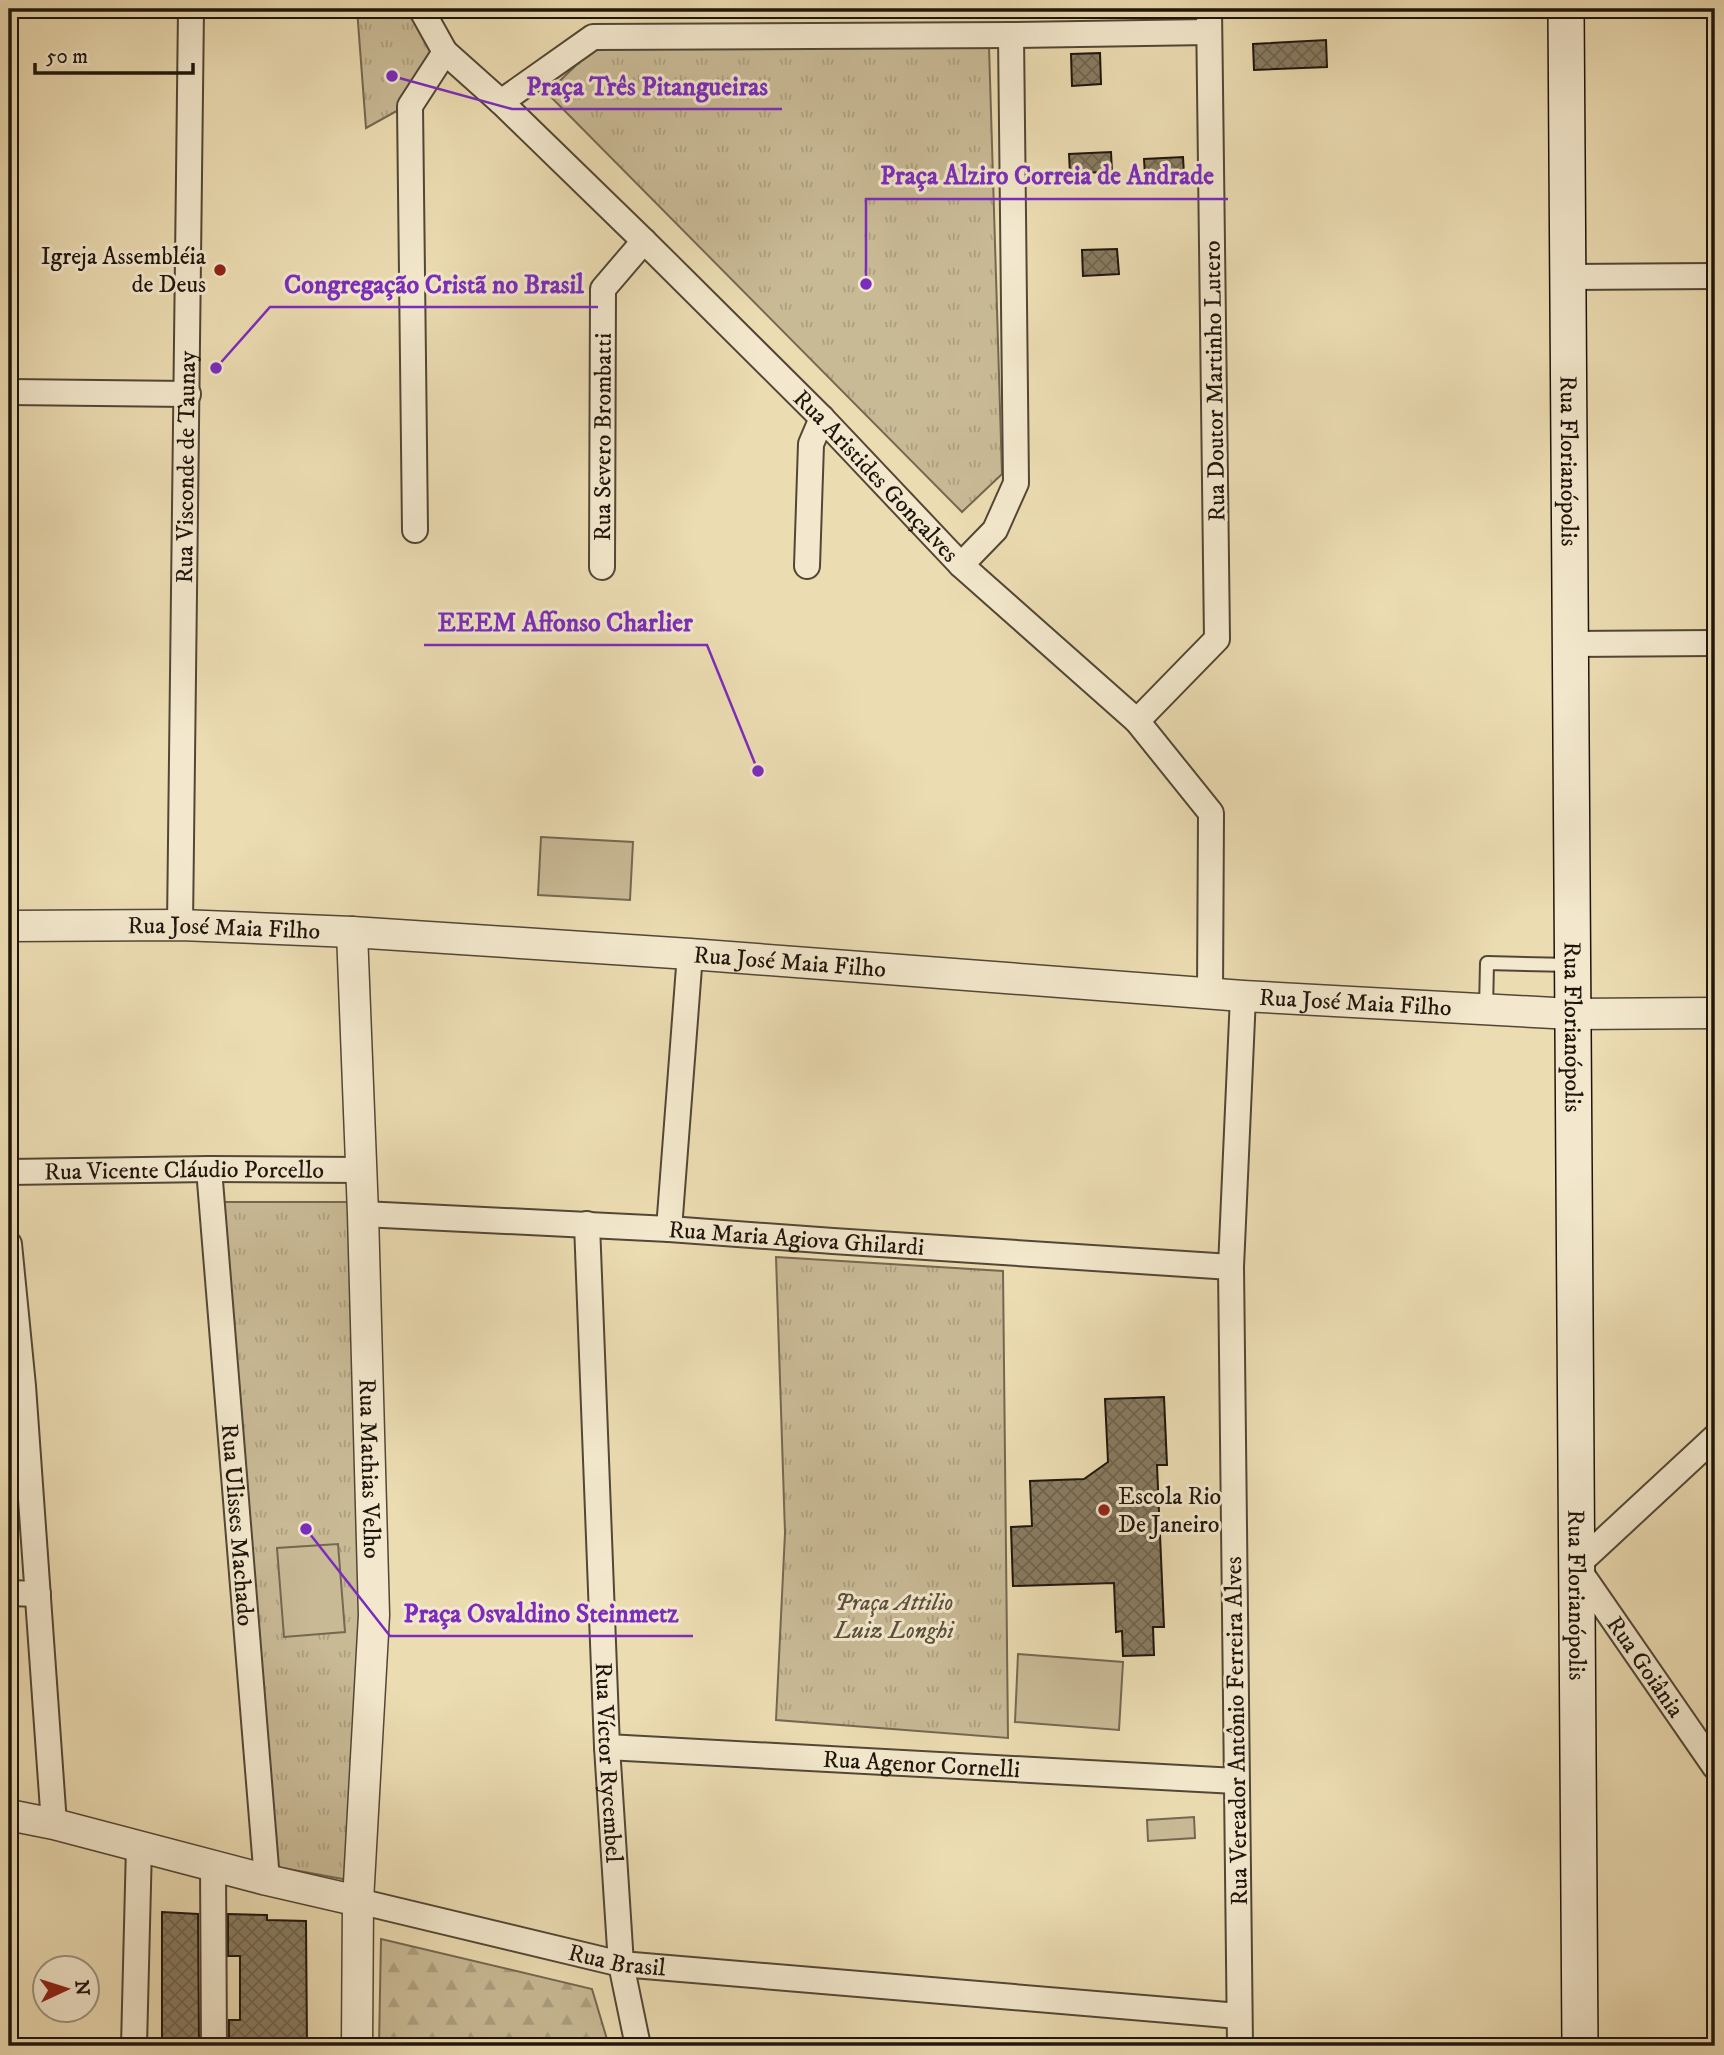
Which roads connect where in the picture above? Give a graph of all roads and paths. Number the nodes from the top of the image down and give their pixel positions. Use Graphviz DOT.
graph roads {
  1 [pos="191,9"];
  2 [pos="421,9"];
  3 [pos="1566,9"];
  4 [pos="1209,20"];
  5 [pos="1011,36"];
  6 [pos="444,52"];
  7 [pos="501,102"];
  8 [pos="644,241"];
  9 [pos="1715,276"];
  10 [pos="1568,277"];
  11 [pos="9,392"];
  12 [pos="188,394"];
  13 [pos="822,418"];
  14 [pos="415,530"];
  15 [pos="961,565"];
  16 [pos="807,566"];
  17 [pos="602,567"];
  18 [pos="1715,643"];
  19 [pos="1570,644"];
  20 [pos="1137,721"];
  21 [pos="180,925"];
  22 [pos="9,926"];
  23 [pos="352,932"];
  24 [pos="690,954"];
  25 [pos="1571,965"];
  26 [pos="1210,993"];
  27 [pos="1243,996"];
  28 [pos="1486,1009"];
  29 [pos="1715,1013"];
  30 [pos="1572,1014"];
  31 [pos="209,1169"];
  32 [pos="360,1170"];
  33 [pos="9,1172"];
  34 [pos="363,1214"];
  35 [pos="587,1224"];
  36 [pos="668,1229"];
  37 [pos="9,1244"];
  38 [pos="1231,1267"];
  39 [pos="16,1386"];
  40 [pos="1715,1437"];
  41 [pos="1576,1566"];
  42 [pos="9,1593"];
  43 [pos="38,1594"];
  44 [pos="607,1747"];
  45 [pos="1715,1767"];
  46 [pos="1236,1781"];
  47 [pos="9,1815"];
  48 [pos="54,1824"];
  49 [pos="139,1846"];
  50 [pos="214,1866"];
  51 [pos="267,1880"];
  52 [pos="358,1901"];
  53 [pos="621,1964"];
  54 [pos="1240,2015"];
  55 [pos="134,2046"];
  56 [pos="214,2046"];
  57 [pos="357,2046"];
  58 [pos="638,2046"];
  59 [pos="1240,2046"];
  60 [pos="1580,2046"];
  1 -- 12 [label="street, Rua Visconde de Taunay"];
  2 -- 6 [label="street, Rua Aristides Gonçalves"];
  3 -- 10 [label="main road, Rua Florianópolis"];
  4 -- 5 [label="street"];
  4 -- 20 [label="street, Rua Doutor Martinho Lutero"];
  5 -- 7 [label="street"];
  5 -- 15 [label="street"];
  6 -- 7 [label="street, Rua Aristides Gonçalves"];
  6 -- 14 [label="street"];
  7 -- 8 [label="street, Rua Aristides Gonçalves"];
  8 -- 13 [label="street, Rua Aristides Gonçalves"];
  8 -- 17 [label="street, Rua Severo Brombatti"];
  9 -- 10 [label="street"];
  10 -- 19 [label="main road, Rua Florianópolis"];
  11 -- 12 [label="street"];
  12 -- 21 [label="street, Rua Visconde de Taunay"];
  13 -- 15 [label="street, Rua Aristides Gonçalves"];
  13 -- 16 [label="street"];
  15 -- 20 [label="street, Rua Aristides Gonçalves"];
  18 -- 19 [label="street"];
  19 -- 25 [label="main road, Rua Florianópolis"];
  20 -- 26 [label="street, Rua Aristides Gonçalves"];
  21 -- 22 [label="street, Rua José Maia Filho"];
  21 -- 23 [label="street, Rua José Maia Filho"];
  23 -- 24 [label="street, Rua José Maia Filho"];
  23 -- 32 [label="street, Rua Mathias Velho"];
  24 -- 26 [label="street, Rua José Maia Filho"];
  24 -- 36 [label="street"];
  25 -- 28 [label="lane"];
  25 -- 30 [label="main road, Rua Florianópolis"];
  26 -- 27 [label="street, Rua José Maia Filho"];
  27 -- 28 [label="street, Rua José Maia Filho"];
  27 -- 38 [label="street, Rua Vereador Antônio Ferreira Alves"];
  28 -- 30 [label="street, Rua José Maia Filho"];
  29 -- 30 [label="street, Rua José Maia Filho"];
  30 -- 41 [label="main road, Rua Florianópolis"];
  31 -- 32 [label="street, Rua Vicente Cláudio Porcello"];
  31 -- 33 [label="street, Rua Vicente Cláudio Porcello"];
  31 -- 51 [label="street, Rua Ulisses Machado"];
  32 -- 34 [label="street, Rua Mathias Velho"];
  34 -- 35 [label="street, Rua Maria Agiova Ghilardi"];
  34 -- 52 [label="street, Rua Mathias Velho"];
  35 -- 36 [label="street, Rua Maria Agiova Ghilardi"];
  35 -- 44 [label="street, Rua Víctor Rycembel"];
  36 -- 38 [label="street, Rua Maria Agiova Ghilardi"];
  37 -- 39 [label="street"];
  38 -- 46 [label="street, Rua Vereador Antônio Ferreira Alves"];
  39 -- 43 [label="street"];
  40 -- 41 [label="street"];
  41 -- 45 [label="street, Rua Goiânia"];
  41 -- 60 [label="main road, Rua Florianópolis"];
  42 -- 43 [label="street"];
  43 -- 48 [label="street"];
  44 -- 46 [label="street, Rua Agenor Cornelli"];
  44 -- 53 [label="street, Rua Víctor Rycembel"];
  46 -- 54 [label="street, Rua Vereador Antônio Ferreira Alves"];
  47 -- 48 [label="street, Rua Brasil"];
  48 -- 49 [label="street, Rua Brasil"];
  49 -- 50 [label="street, Rua Brasil"];
  49 -- 55 [label="street"];
  50 -- 51 [label="street, Rua Brasil"];
  50 -- 56 [label="street"];
  51 -- 52 [label="street, Rua Brasil"];
  52 -- 53 [label="street, Rua Brasil"];
  52 -- 57 [label="street, Rua Mathias Velho"];
  53 -- 54 [label="street, Rua Brasil"];
  53 -- 58 [label="street, Rua Víctor Rycembel"];
  54 -- 59 [label="street, Rua Vereador Antônio Ferreira Alves"];
}
